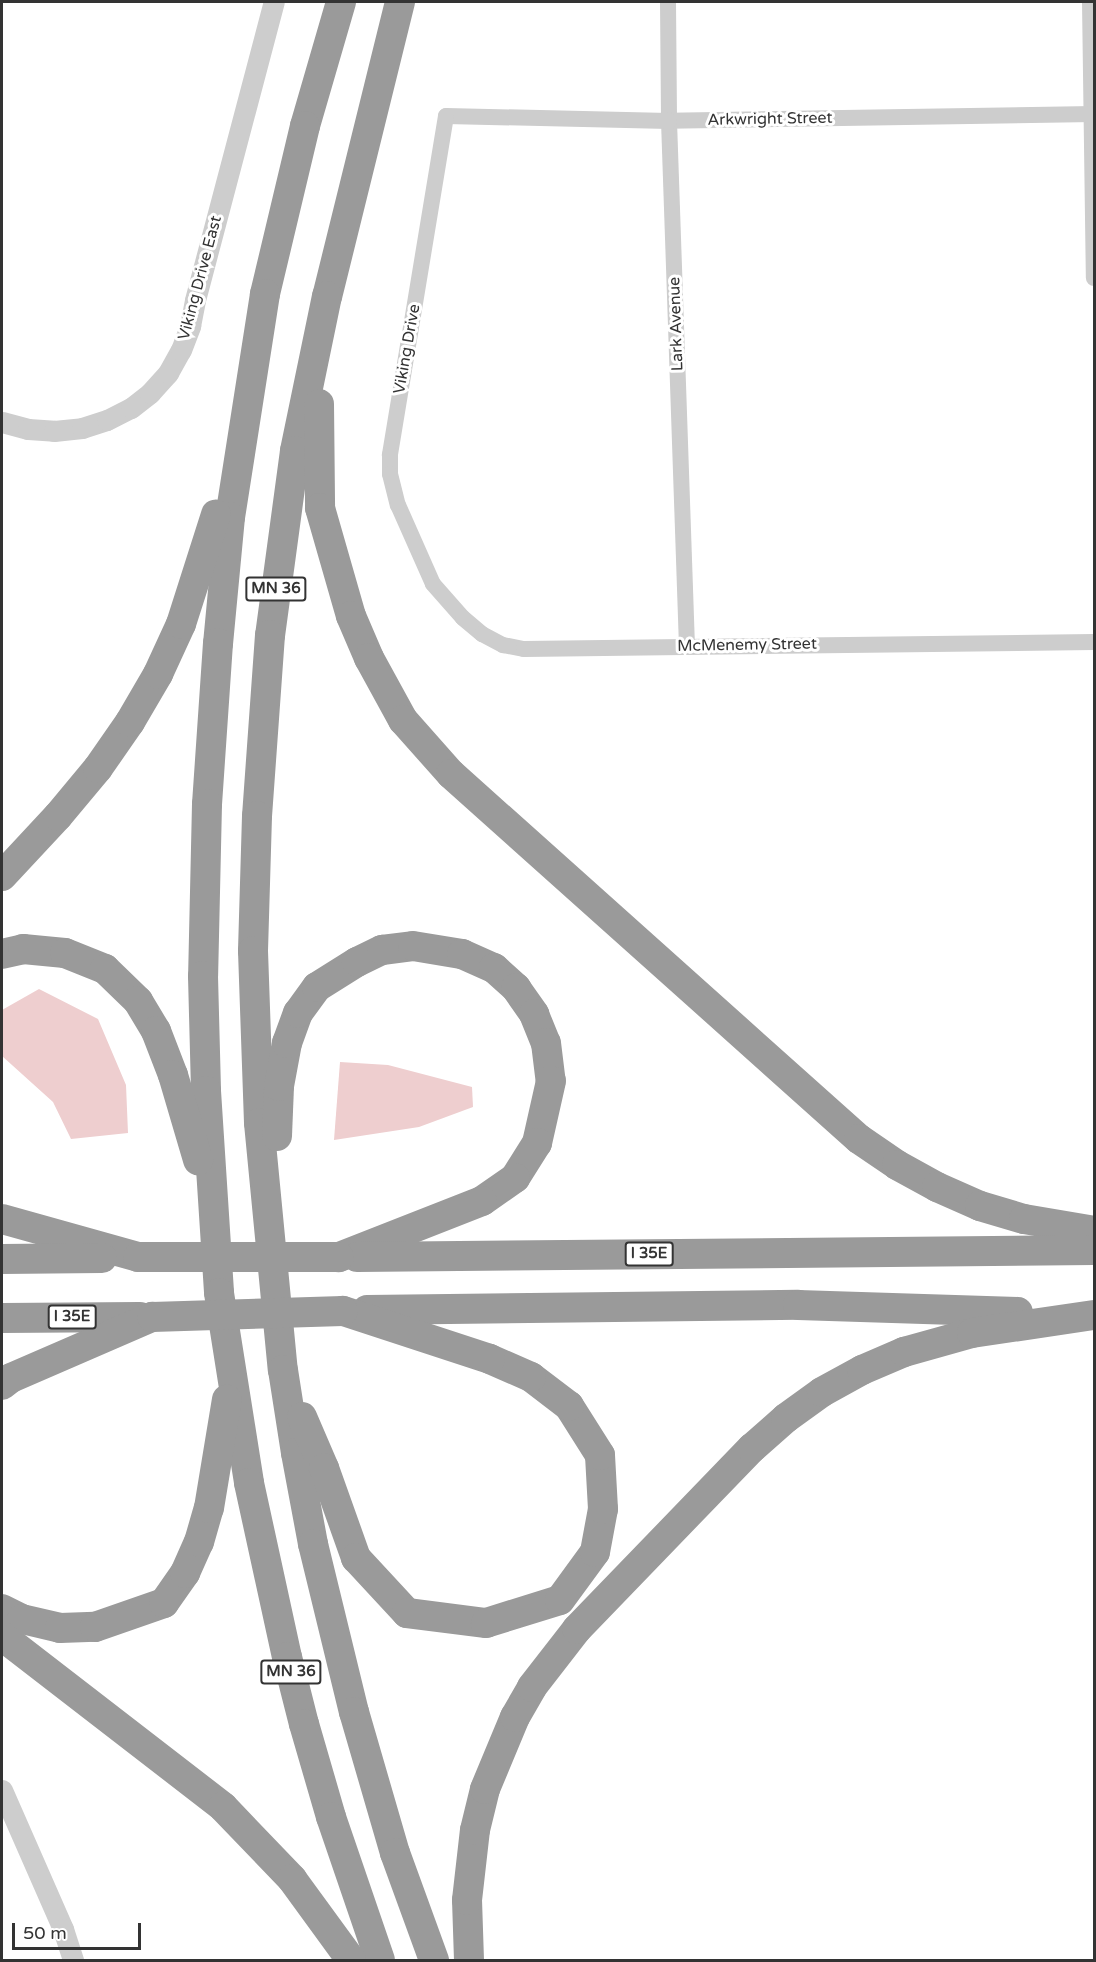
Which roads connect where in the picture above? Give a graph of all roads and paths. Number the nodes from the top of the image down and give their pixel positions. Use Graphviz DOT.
graph roads {
  1 [pos="274,2"];
  2 [pos="341,2"];
  3 [pos="400,2"];
  4 [pos="668,2"];
  5 [pos="1090,2"];
  6 [pos="1093,114"];
  7 [pos="446,116"];
  8 [pos="669,121"];
  9 [pos="1095,278"];
  10 [pos="327,296"];
  11 [pos="2,422"];
  12 [pos="244,422"];
  13 [pos="429,575"];
  14 [pos="1095,642"];
  15 [pos="687,646"];
  16 [pos="2,876"];
  17 [pos="2,954"];
  18 [pos="212,1206"];
  19 [pos="2,1219"];
  20 [pos="267,1222"];
  21 [pos="1095,1231"];
  22 [pos="1095,1250"];
  23 [pos="345,1256"];
  24 [pos="138,1257"];
  25 [pos="2,1259"];
  26 [pos="351,1312"];
  27 [pos="1095,1314"];
  28 [pos="2,1318"];
  29 [pos="146,1318"];
  30 [pos="231,1376"];
  31 [pos="284,1376"];
  32 [pos="2,1385"];
  33 [pos="2,1609"];
  34 [pos="2,1636"];
  35 [pos="2,1790"];
  36 [pos="73,1960"];
  37 [pos="351,1960"];
  38 [pos="380,1960"];
  39 [pos="434,1960"];
  40 [pos="469,1960"];
  1 -- 11 [label="street, Viking Drive East"];
  2 -- 12 [label="highway, MN 36"];
  3 -- 10 [label="highway, MN 36"];
  4 -- 8 [label="street, Lark Avenue"];
  5 -- 6 [label="street"];
  6 -- 8 [label="street, Arkwright Street"];
  6 -- 9 [label="street"];
  7 -- 8 [label="street, Arkwright Street"];
  7 -- 13 [label="street, Viking Drive"];
  8 -- 15 [label="street, Lark Avenue"];
  10 -- 20 [label="highway, MN 36"];
  10 -- 21 [label="highway"];
  12 -- 16 [label="highway"];
  12 -- 18 [label="highway, MN 36"];
  13 -- 15 [label="street, McMenemy Street"];
  14 -- 15 [label="street, McMenemy Street"];
  17 -- 18 [label="highway"];
  18 -- 30 [label="highway, MN 36"];
  19 -- 24 [label="highway"];
  20 -- 23 [label="highway"];
  20 -- 31 [label="highway, MN 36"];
  22 -- 23 [label="highway, I 35E"];
  23 -- 24 [label="highway, I 35E, bridge"];
  24 -- 25 [label="highway, I 35E"];
  26 -- 27 [label="highway, I 35E"];
  26 -- 29 [label="highway, I 35E, bridge"];
  26 -- 31 [label="highway"];
  27 -- 40 [label="highway"];
  28 -- 29 [label="highway, I 35E"];
  29 -- 32 [label="highway"];
  30 -- 33 [label="highway"];
  30 -- 38 [label="highway, MN 36"];
  31 -- 39 [label="highway, MN 36"];
  34 -- 37 [label="highway"];
  35 -- 36 [label="street"];
}
